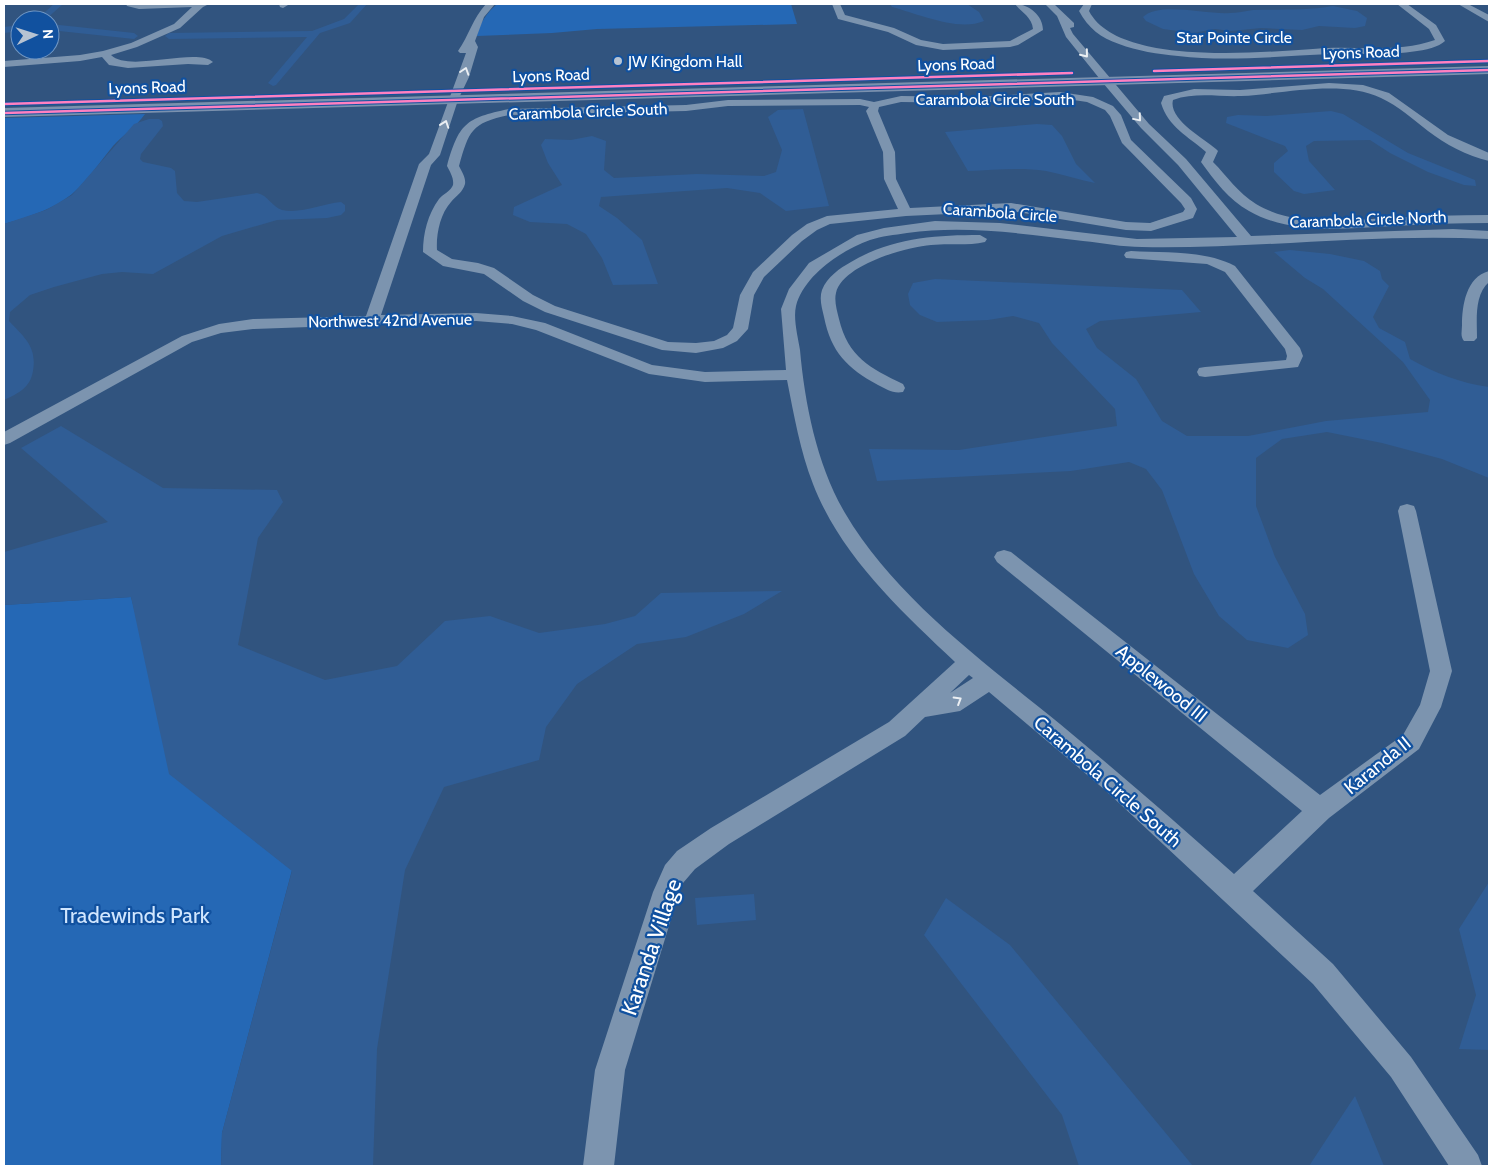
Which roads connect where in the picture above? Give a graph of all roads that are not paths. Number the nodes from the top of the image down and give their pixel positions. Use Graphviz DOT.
graph roads {
  1 [pos="130,4"];
  2 [pos="201,4"];
  3 [pos="210,4"];
  4 [pos="491,4"];
  5 [pos="836,4"];
  6 [pos="1019,4"];
  7 [pos="1049,4"];
  8 [pos="1088,4"];
  9 [pos="1400,4"];
  10 [pos="1462,4"];
  11 [pos="1061,17"];
  12 [pos="1489,19"];
  13 [pos="470,41"];
  14 [pos="1098,53"];
  15 [pos="104,54"];
  16 [pos="458,60"];
  17 [pos="1489,61"];
  18 [pos="208,62"];
  19 [pos="4,64"];
  20 [pos="1489,70"];
  21 [pos="1111,76"];
  22 [pos="445,99"];
  23 [pos="4,104"];
  24 [pos="875,105"];
  25 [pos="4,113"];
  26 [pos="1489,157"];
  27 [pos="1182,162"];
  28 [pos="425,164"];
  29 [pos="906,212"];
  30 [pos="836,218"];
  31 [pos="1489,219"];
  32 [pos="820,223"];
  33 [pos="1489,235"];
  34 [pos="846,239"];
  35 [pos="1248,241"];
  36 [pos="1489,275"];
  37 [pos="372,320"];
  38 [pos="1469,338"];
  39 [pos="1205,372"];
  40 [pos="794,375"];
  41 [pos="897,388"];
  42 [pos="4,439"];
  43 [pos="1407,511"];
  44 [pos="1004,557"];
  45 [pos="969,662"];
  46 [pos="990,679"];
  47 [pos="922,708"];
  48 [pos="1320,810"];
  49 [pos="1234,891"];
  50 [pos="598,1166"];
  51 [pos="1467,1166"];
  1 -- 2 [label="street"];
  2 -- 3 [label="street"];
  2 -- 15 [label="street"];
  4 -- 13 [label="street"];
  5 -- 6 [label="street"];
  7 -- 11 [label="street"];
  8 -- 9 [label="street, Star Pointe Circle"];
  10 -- 12 [label="street"];
  11 -- 14 [label="street"];
  11 -- 21 [label="street, one-way"];
  13 -- 16 [label="street"];
  22 -- 13 [label="street, one-way"];
  15 -- 18 [label="street"];
  15 -- 19 [label="street"];
  17 -- 21 [label="main road, Lyons Road"];
  20 -- 21 [label="main road, Lyons Road"];
  21 -- 22 [label="main road, Lyons Road"];
  21 -- 27 [label="street, one-way"];
  21 -- 27 [label="street"];
  22 -- 23 [label="main road, Lyons Road"];
  22 -- 25 [label="main road, Lyons Road"];
  28 -- 22 [label="street, one-way"];
  22 -- 28 [label="street"];
  24 -- 29 [label="street"];
  24 -- 29 [label="street, Carambola Circle South"];
  24 -- 32 [label="street, Carambola Circle South"];
  26 -- 31 [label="street"];
  27 -- 35 [label="street"];
  28 -- 37 [label="street"];
  29 -- 30 [label="street, Carambola Circle South"];
  30 -- 32 [label="street, Carambola Circle South"];
  30 -- 34 [label="street"];
  32 -- 34 [label="street"];
  33 -- 35 [label="street, Carambola Circle North"];
  34 -- 35 [label="street, Carambola Circle"];
  34 -- 40 [label="street, Carambola Circle"];
  36 -- 38 [label="street"];
  37 -- 40 [label="street, Northwest 42nd Avenue"];
  37 -- 42 [label="street, Northwest 42nd Avenue"];
  39 -- 41 [label="street"];
  40 -- 45 [label="street, Carambola Circle South"];
  43 -- 48 [label="street, Karanda II"];
  44 -- 48 [label="street, Applewood III"];
  45 -- 46 [label="street, Carambola Circle South"];
  45 -- 47 [label="street, Karanda Village"];
  47 -- 46 [label="street, one-way"];
  46 -- 49 [label="street, Carambola Circle South"];
  47 -- 50 [label="street, Karanda Village"];
  48 -- 49 [label="street, Karanda II"];
  49 -- 51 [label="street, Carambola Circle South"];
}
